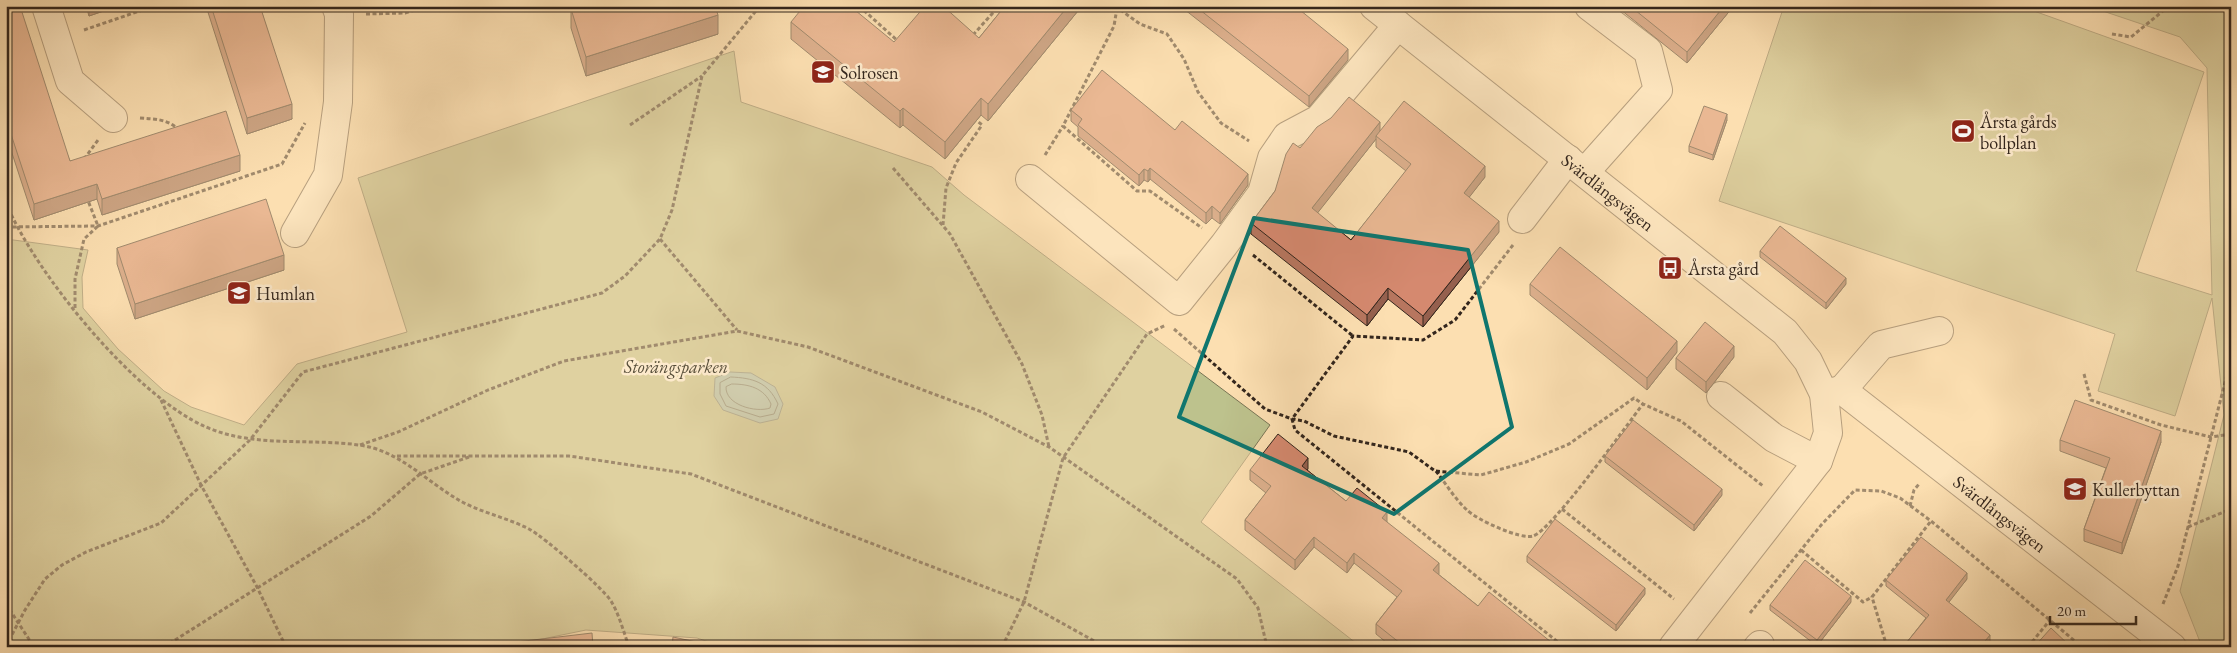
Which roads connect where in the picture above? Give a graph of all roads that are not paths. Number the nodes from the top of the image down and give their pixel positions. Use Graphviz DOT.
graph roads {
  1 [pos="46,6"];
  2 [pos="1374,6"];
  3 [pos="1589,6"];
  4 [pos="337,10"];
  5 [pos="1398,25"];
  6 [pos="114,118"];
  7 [pos="1577,165"];
  8 [pos="1030,179"];
  9 [pos="1522,219"];
  10 [pos="295,233"];
  11 [pos="1939,331"];
  12 [pos="1833,392"];
  13 [pos="1721,396"];
  14 [pos="1818,461"];
  15 [pos="2162,638"];
  16 [pos="1674,647"];
  1 -- 6 [label="street"];
  2 -- 5 [label="street, Svärdlångsvägen"];
  3 -- 7 [label="street"];
  4 -- 10 [label="street"];
  5 -- 7 [label="street, Svärdlångsvägen"];
  5 -- 8 [label="street"];
  7 -- 9 [label="street"];
  7 -- 12 [label="street, Svärdlångsvägen"];
  11 -- 12 [label="street"];
  12 -- 14 [label="street, Svärdlångsvägen"];
  12 -- 15 [label="street, Svärdlångsvägen"];
  13 -- 14 [label="street"];
  14 -- 16 [label="street, Svärdlångsvägen"];
}
